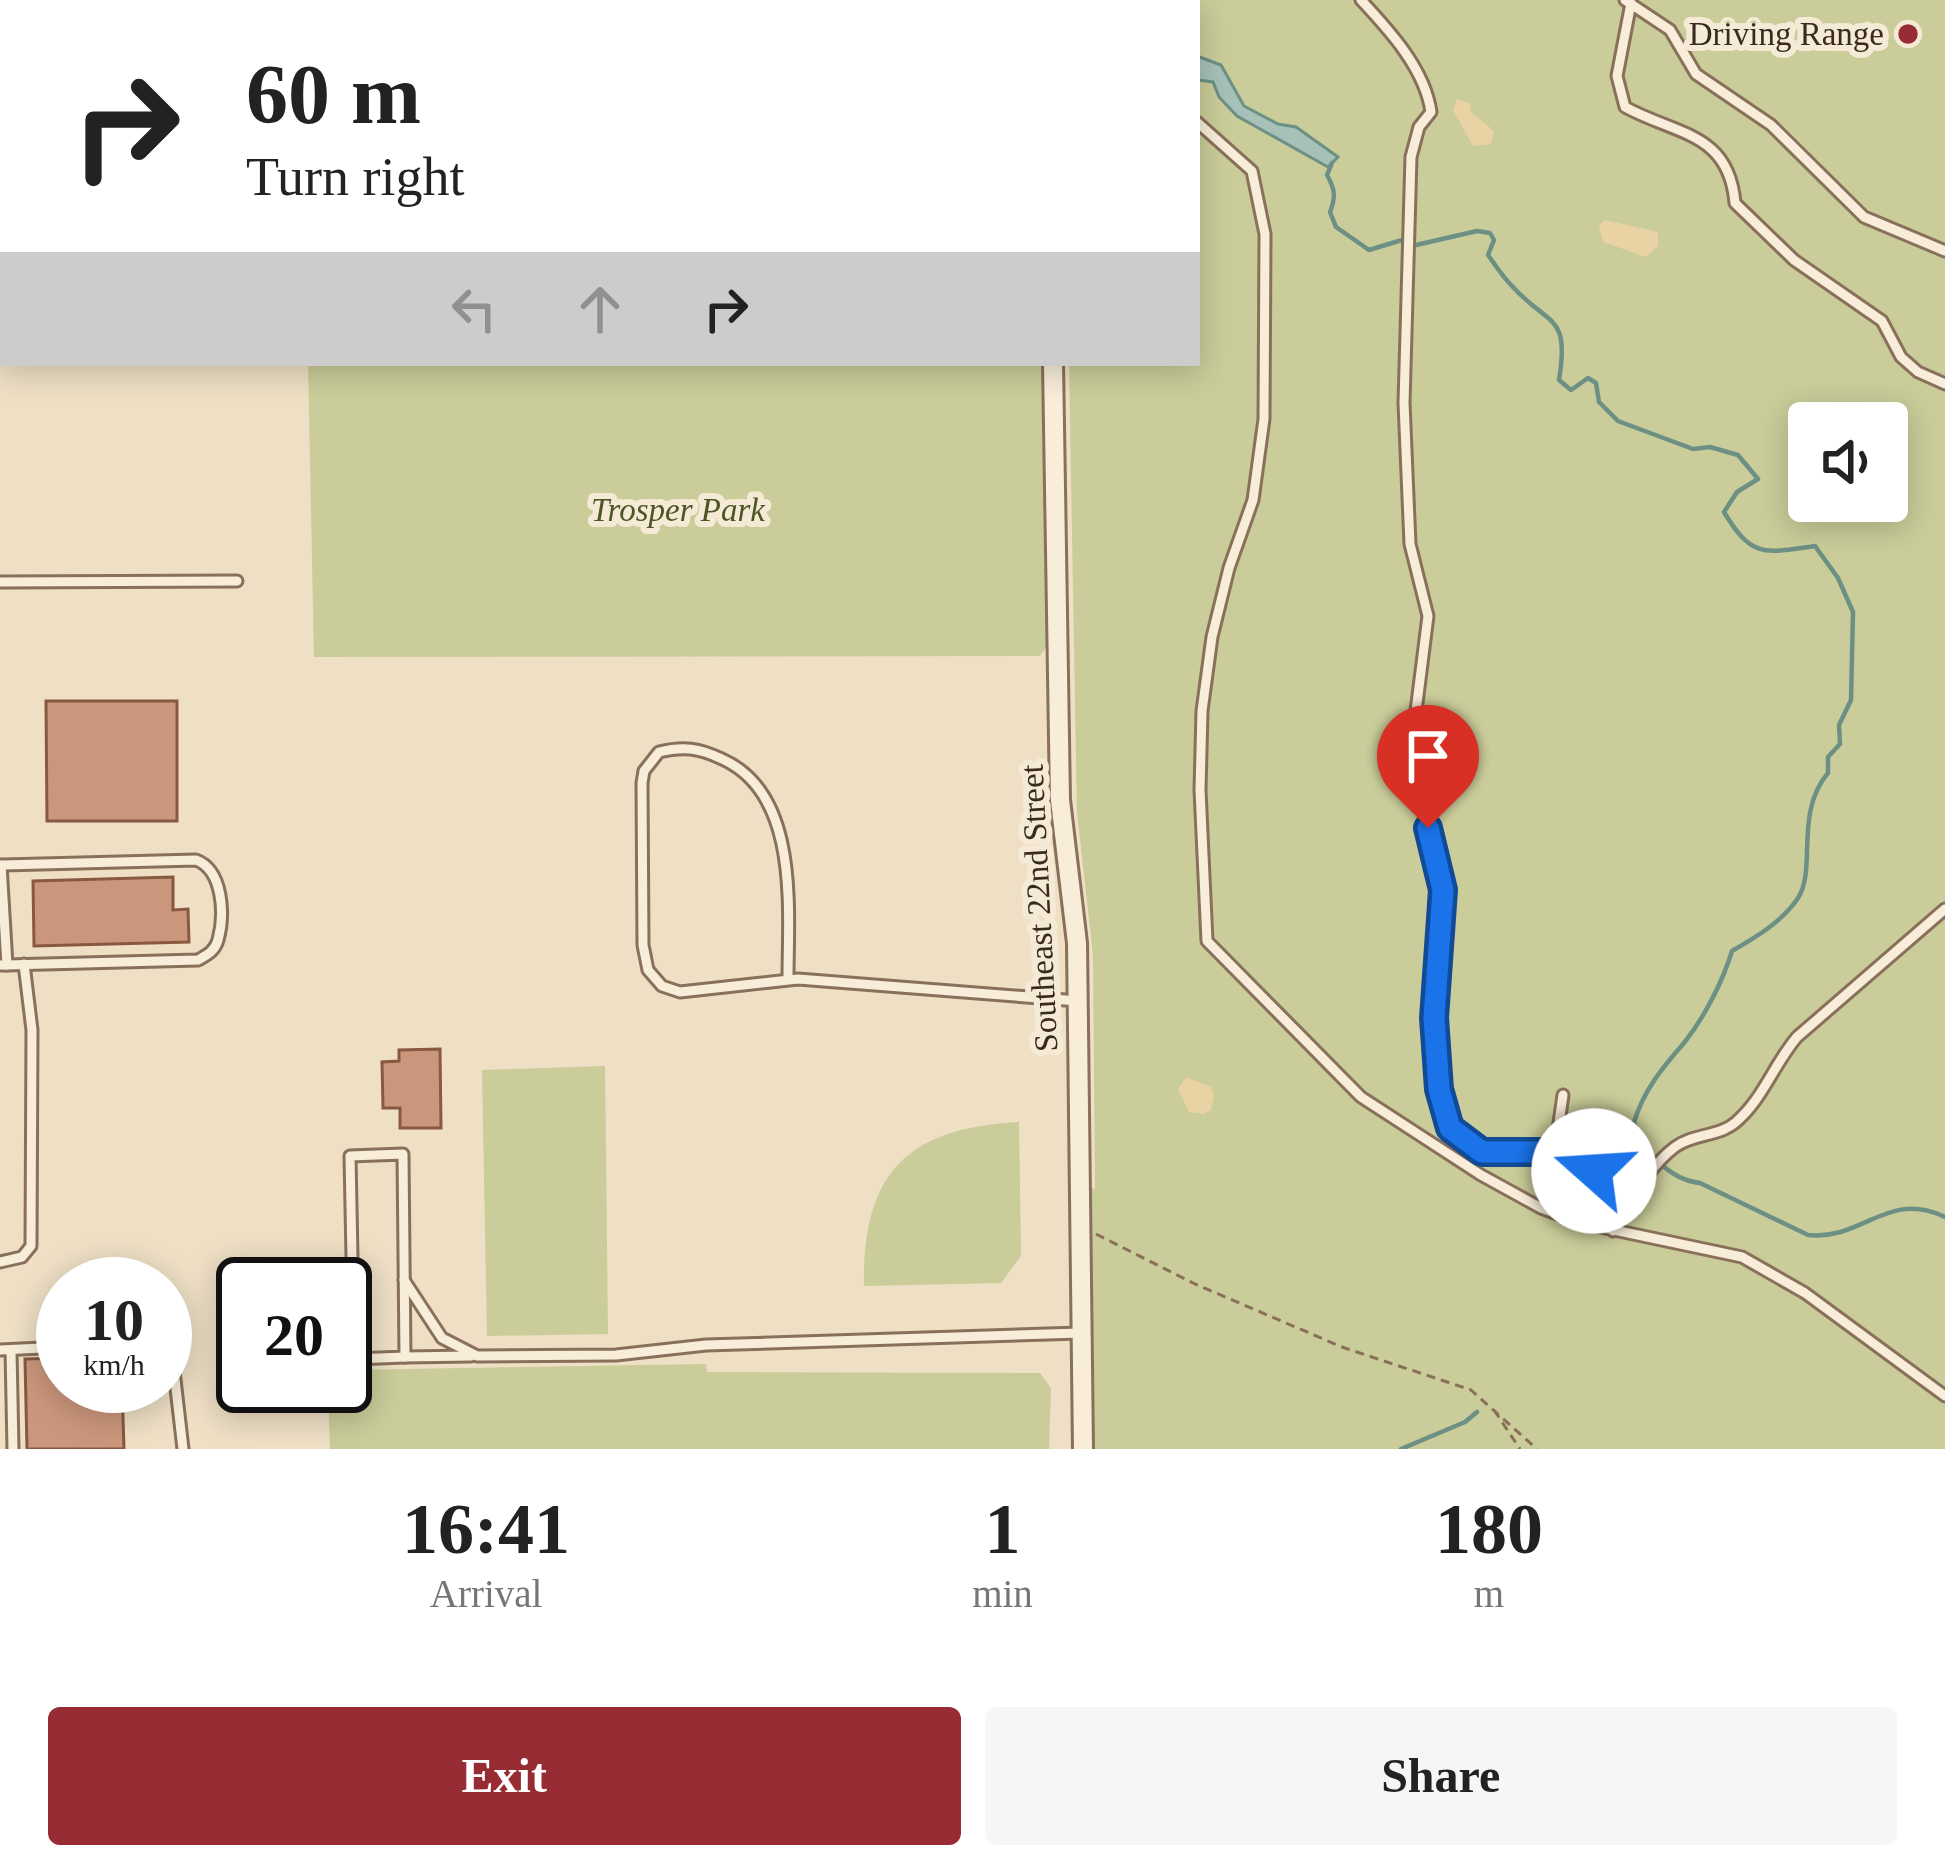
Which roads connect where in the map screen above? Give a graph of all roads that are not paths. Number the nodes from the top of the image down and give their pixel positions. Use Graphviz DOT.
graph roads {
  1 [pos="1360,0"];
  2 [pos="1628,2"];
  3 [pos="1200,125"];
  4 [pos="1945,251"];
  5 [pos="1053,366"];
  6 [pos="1945,384"];
  7 [pos="237,581"];
  8 [pos="0,582"];
  9 [pos="2,865"];
  10 [pos="1945,909"];
  11 [pos="24,964"];
  12 [pos="3,965"];
  13 [pos="788,979"];
  14 [pos="1078,1001"];
  15 [pos="1563,1095"];
  16 [pos="1561,1152"];
  17 [pos="1634,1193"];
  18 [pos="1613,1231"];
  19 [pos="0,1262"];
  20 [pos="404,1280"];
  21 [pos="1080,1333"];
  22 [pos="36,1348"];
  23 [pos="6,1350"];
  24 [pos="477,1356"];
  25 [pos="405,1358"];
  26 [pos="1945,1396"];
  27 [pos="179,1413"];
  28 [pos="14,1449"];
  29 [pos="183,1449"];
  30 [pos="1083,1449"];
  1 -- 16 [label="lane"];
  2 -- 4 [label="lane"];
  2 -- 6 [label="lane"];
  3 -- 18 [label="lane"];
  5 -- 14 [label="street, Southeast 22nd Street"];
  7 -- 8 [label="lane"];
  9 -- 11 [label="lane"];
  9 -- 12 [label="lane"];
  10 -- 17 [label="lane"];
  11 -- 12 [label="lane"];
  11 -- 19 [label="lane"];
  13 -- 13 [label="lane"];
  13 -- 14 [label="lane"];
  14 -- 21 [label="street, Southeast 22nd Street"];
  15 -- 16 [label="lane"];
  16 -- 17 [label="lane"];
  17 -- 18 [label="lane"];
  18 -- 26 [label="lane"];
  20 -- 24 [label="lane"];
  20 -- 25 [label="lane"];
  20 -- 25 [label="lane"];
  21 -- 24 [label="lane"];
  21 -- 30 [label="street, Southeast 22nd Street"];
  22 -- 23 [label="lane"];
  23 -- 28 [label="lane"];
  24 -- 25 [label="lane"];
  27 -- 29 [label="lane"];
}
